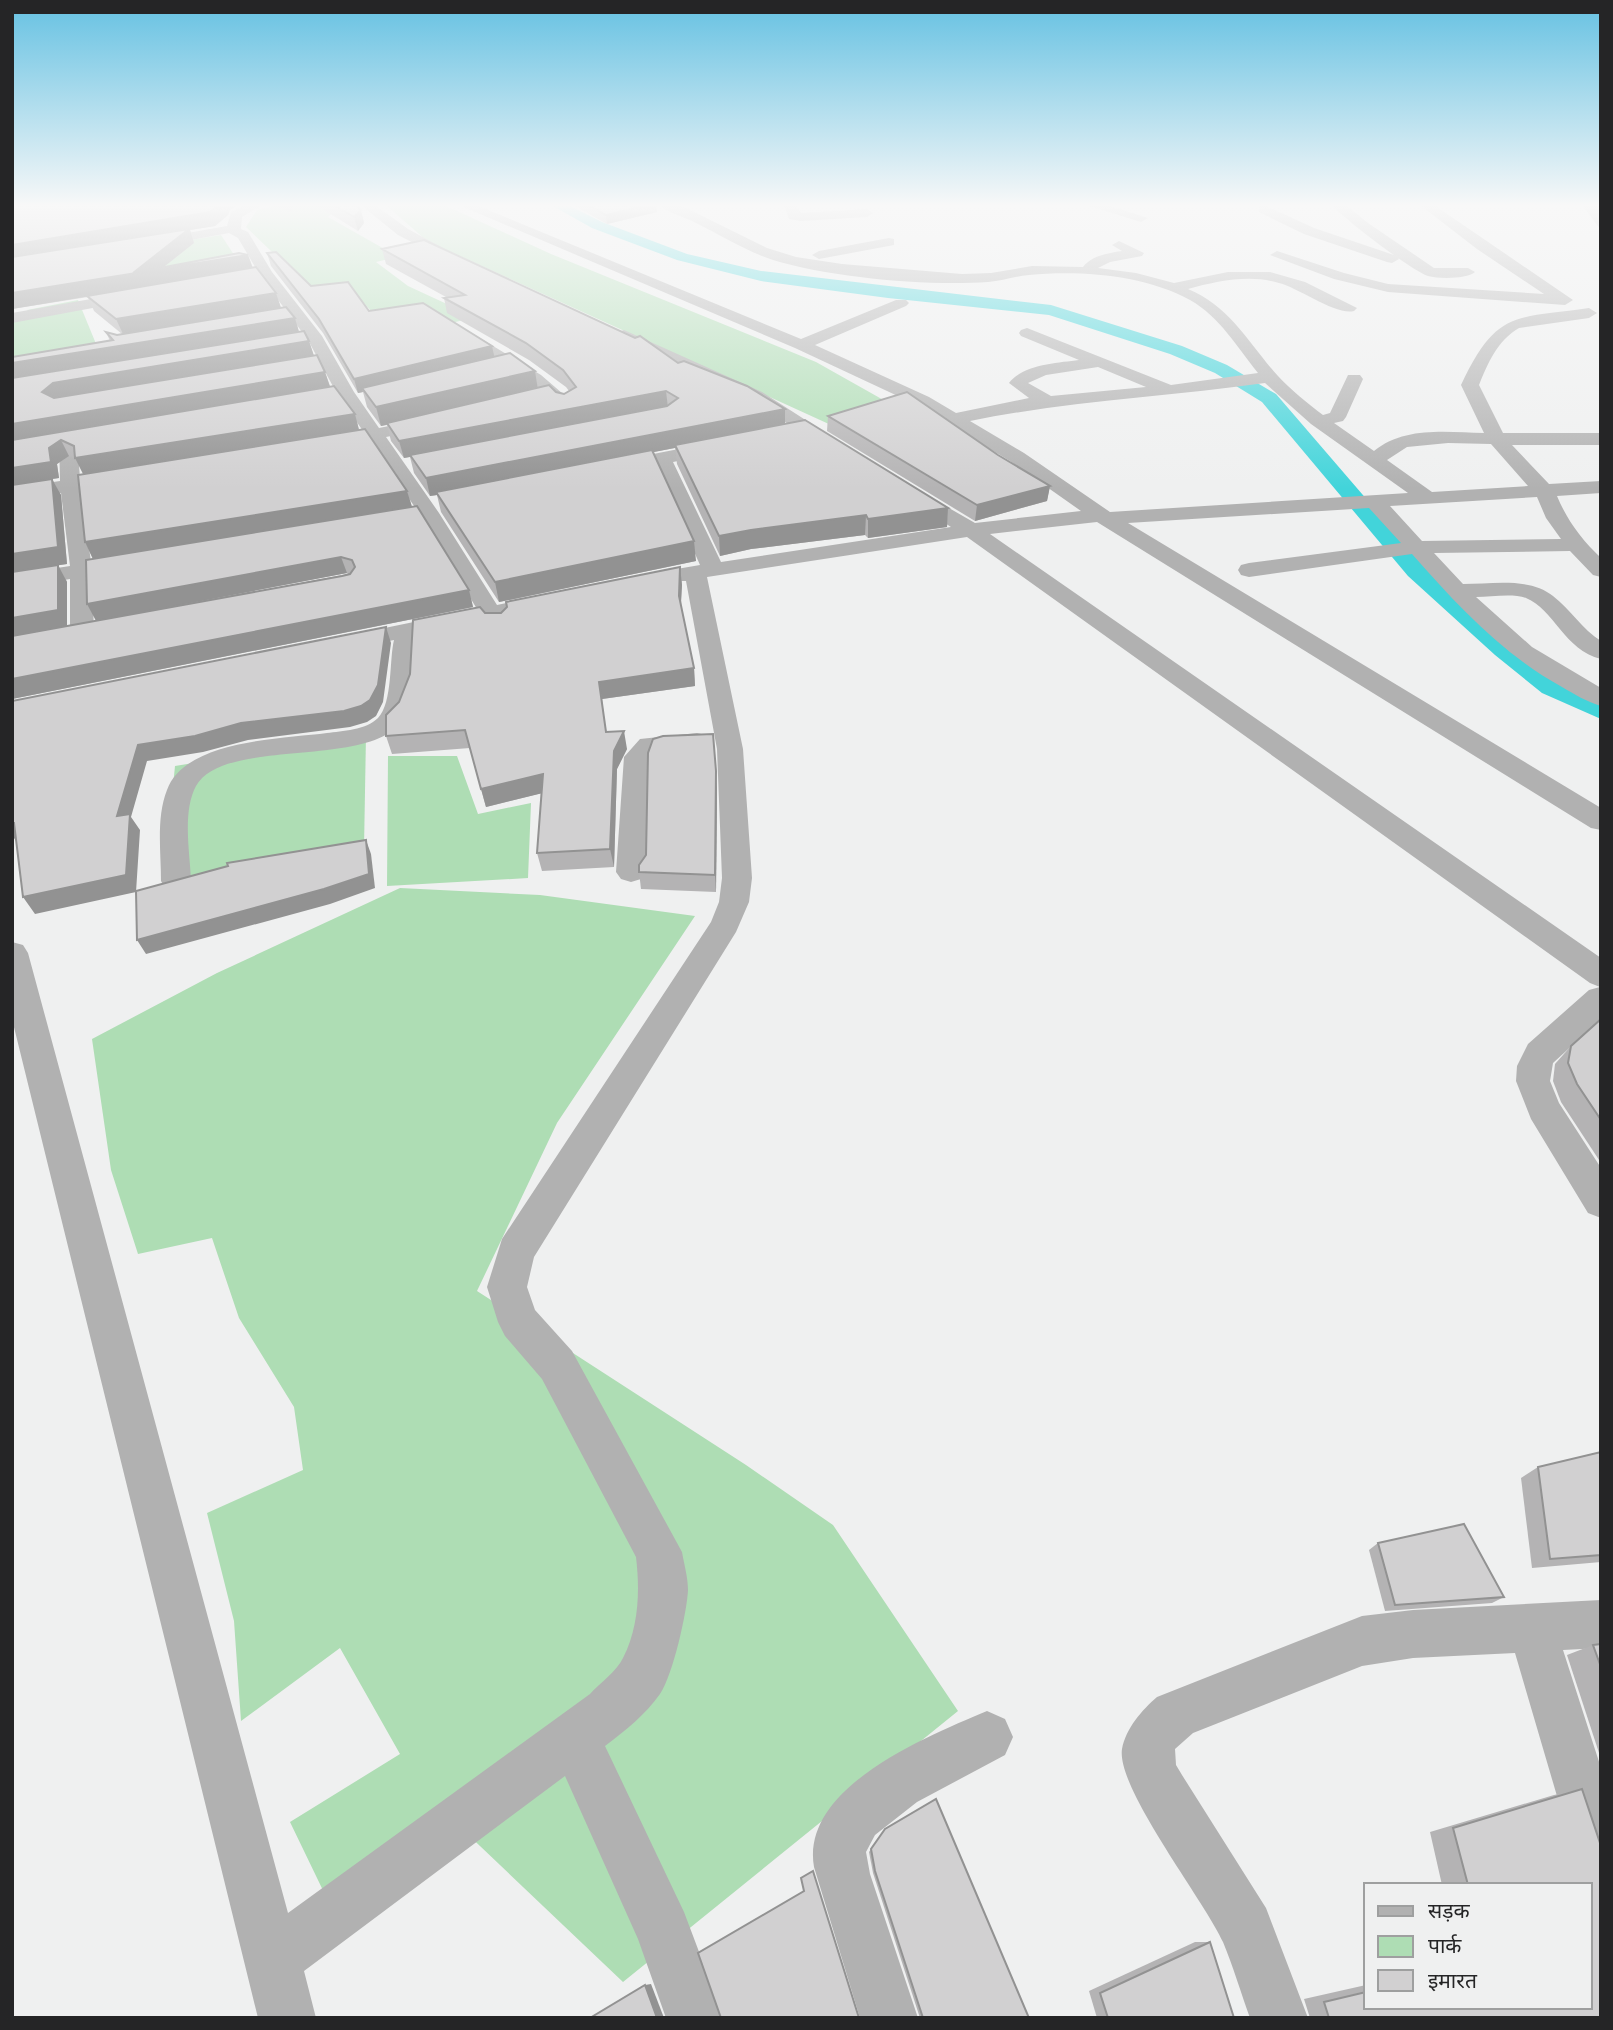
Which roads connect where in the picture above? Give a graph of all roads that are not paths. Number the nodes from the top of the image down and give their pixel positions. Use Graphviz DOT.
graph roads {
  1 [pos="117,300"];
  2 [pos="277,300"];
  3 [pos="692,300"];
  4 [pos="1199,300"];
  5 [pos="1329,300"];
  6 [pos="1561,300"];
  7 [pos="1565,300"];
  8 [pos="901,303"];
  9 [pos="1349,309"];
  10 [pos="1595,314"];
  11 [pos="12,318"];
  12 [pos="445,321"];
  13 [pos="67,323"];
  14 [pos="609,329"];
  15 [pos="12,333"];
  16 [pos="1027,333"];
  17 [pos="800,345"];
  18 [pos="330,361"];
  19 [pos="1101,362"];
  20 [pos="515,363"];
  21 [pos="303,366"];
  22 [pos="491,369"];
  23 [pos="1251,379"];
  24 [pos="1354,379"];
  25 [pos="1169,390"];
  26 [pos="558,393"];
  27 [pos="319,396"];
  28 [pos="355,397"];
  29 [pos="532,399"];
  30 [pos="65,401"];
  31 [pos="1048,402"];
  32 [pos="454,418"];
  33 [pos="955,419"];
  34 [pos="1324,423"];
  35 [pos="810,429"];
  36 [pos="579,434"];
  37 [pos="783,435"];
  38 [pos="376,436"];
  39 [pos="1412,438"];
  40 [pos="75,439"];
  41 [pos="1496,439"];
  42 [pos="1601,439"];
  43 [pos="743,442"];
  44 [pos="46,444"];
  45 [pos="310,447"];
  46 [pos="662,458"];
  47 [pos="857,459"];
  48 [pos="1375,460"];
  49 [pos="424,463"];
  50 [pos="398,468"];
  51 [pos="596,471"];
  52 [pos="137,474"];
  53 [pos="892,481"];
  54 [pos="71,485"];
  55 [pos="1601,487"];
  56 [pos="1545,492"];
  57 [pos="12,494"];
  58 [pos="1428,498"];
  59 [pos="1373,500"];
  60 [pos="450,501"];
  61 [pos="426,510"];
  62 [pos="1104,517"];
  63 [pos="404,518"];
  64 [pos="979,536"];
  65 [pos="1576,545"];
  66 [pos="1419,547"];
  67 [pos="146,559"];
  68 [pos="81,569"];
  69 [pos="1250,570"];
  70 [pos="1601,570"];
  71 [pos="682,579"];
  72 [pos="12,582"];
  73 [pos="1457,592"];
  74 [pos="570,602"];
  75 [pos="494,618"];
  76 [pos="109,628"];
  77 [pos="82,633"];
  78 [pos="59,638"];
  79 [pos="405,641"];
  80 [pos="1601,652"];
  81 [pos="1601,698"];
  82 [pos="728,740"];
  83 [pos="1601,821"];
  84 [pos="631,872"];
  85 [pos="176,881"];
  86 [pos="12,953"];
  87 [pos="1601,975"];
  88 [pos="1601,999"];
  89 [pos="1601,1201"];
  90 [pos="1601,1624"];
  91 [pos="1531,1626"];
  92 [pos="575,1737"];
  93 [pos="987,1737"];
  94 [pos="1601,1854"];
  95 [pos="272,1959"];
  96 [pos="287,2018"];
  97 [pos="695,2018"];
  98 [pos="889,2018"];
  99 [pos="1279,2018"];
  1 -- 11 [label="street"];
  2 -- 18 [label="street"];
  3 -- 17 [label="street"];
  4 -- 23 [label="street"];
  5 -- 9 [label="street"];
  6 -- 7 [label="street"];
  7 -- 10 [label="street"];
  8 -- 17 [label="street"];
  10 -- 41 [label="street"];
  12 -- 20 [label="street"];
  13 -- 15 [label="street"];
  14 -- 35 [label="street"];
  16 -- 19 [label="street"];
  17 -- 33 [label="street"];
  18 -- 21 [label="street"];
  18 -- 28 [label="street"];
  19 -- 25 [label="street"];
  19 -- 31 [label="street"];
  20 -- 22 [label="street"];
  20 -- 26 [label="street"];
  23 -- 25 [label="street"];
  23 -- 34 [label="street"];
  24 -- 34 [label="street"];
  25 -- 31 [label="street"];
  26 -- 29 [label="street"];
  26 -- 36 [label="street"];
  27 -- 28 [label="street"];
  28 -- 38 [label="street"];
  30 -- 40 [label="street"];
  31 -- 33 [label="street"];
  32 -- 38 [label="street"];
  33 -- 62 [label="street"];
  34 -- 39 [label="street"];
  34 -- 48 [label="street"];
  35 -- 37 [label="street"];
  35 -- 47 [label="street"];
  38 -- 45 [label="street"];
  38 -- 50 [label="street"];
  39 -- 41 [label="street"];
  39 -- 48 [label="street"];
  40 -- 44 [label="street"];
  40 -- 54 [label="street"];
  41 -- 42 [label="street"];
  41 -- 56 [label="street"];
  43 -- 46 [label="street"];
  46 -- 51 [label="street"];
  46 -- 71 [label="street"];
  48 -- 58 [label="street"];
  49 -- 50 [label="street"];
  50 -- 61 [label="street"];
  52 -- 54 [label="street"];
  53 -- 64 [label="street"];
  54 -- 57 [label="street"];
  54 -- 68 [label="street"];
  55 -- 56 [label="street"];
  56 -- 58 [label="street"];
  56 -- 65 [label="street"];
  58 -- 59 [label="street"];
  59 -- 62 [label="street"];
  59 -- 66 [label="street"];
  60 -- 61 [label="street"];
  61 -- 63 [label="street"];
  61 -- 75 [label="street"];
  62 -- 64 [label="street"];
  62 -- 83 [label="street"];
  64 -- 71 [label="street"];
  64 -- 87 [label="street"];
  65 -- 66 [label="street"];
  65 -- 70 [label="street"];
  66 -- 69 [label="street"];
  66 -- 73 [label="street"];
  67 -- 68 [label="street"];
  68 -- 72 [label="street"];
  68 -- 77 [label="street"];
  71 -- 82 [label="street"];
  73 -- 80 [label="street"];
  73 -- 81 [label="street"];
  74 -- 75 [label="street"];
  75 -- 79 [label="street"];
  75 -- 79 [label="street"];
  76 -- 77 [label="street"];
  77 -- 78 [label="street"];
  79 -- 85 [label="street"];
  82 -- 84 [label="street"];
  82 -- 92 [label="street"];
  86 -- 95 [label="street"];
  88 -- 89 [label="street"];
  90 -- 91 [label="street"];
  91 -- 94 [label="street"];
  91 -- 99 [label="street"];
  92 -- 95 [label="street"];
  92 -- 97 [label="street"];
  93 -- 98 [label="street"];
  95 -- 96 [label="street"];
}
